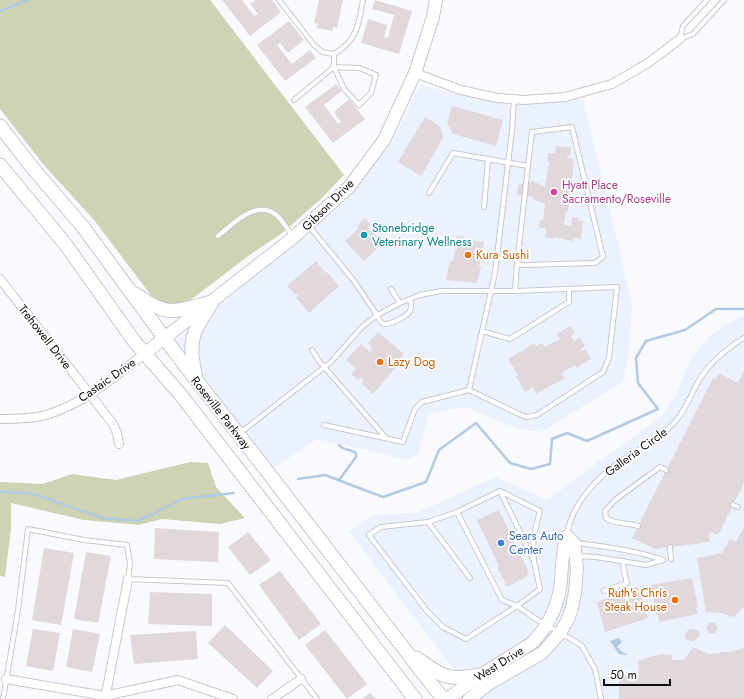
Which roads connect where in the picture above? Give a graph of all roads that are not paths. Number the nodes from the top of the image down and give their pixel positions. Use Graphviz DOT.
graph roads {
  1 [pos="279,0"];
  2 [pos="363,0"];
  3 [pos="436,0"];
  4 [pos="708,0"];
  5 [pos="724,0"];
  6 [pos="680,39"];
  7 [pos="334,54"];
  8 [pos="334,68"];
  9 [pos="415,73"];
  10 [pos="514,99"];
  11 [pos="294,100"];
  12 [pos="0,126"];
  13 [pos="488,160"];
  14 [pos="508,163"];
  15 [pos="0,165"];
  16 [pos="528,166"];
  17 [pos="429,193"];
  18 [pos="484,207"];
  19 [pos="308,225"];
  20 [pos="218,236"];
  21 [pos="294,237"];
  22 [pos="517,264"];
  23 [pos="0,279"];
  24 [pos="391,289"];
  25 [pos="569,290"];
  26 [pos="491,291"];
  27 [pos="514,291"];
  28 [pos="132,293"];
  29 [pos="410,299"];
  30 [pos="212,302"];
  31 [pos="400,303"];
  32 [pos="377,315"];
  33 [pos="482,331"];
  34 [pos="744,338"];
  35 [pos="164,339"];
  36 [pos="312,350"];
  37 [pos="144,354"];
  38 [pos="324,367"];
  39 [pos="196,379"];
  40 [pos="469,390"];
  41 [pos="91,395"];
  42 [pos="0,419"];
  43 [pos="324,425"];
  44 [pos="239,435"];
  45 [pos="386,439"];
  46 [pos="119,444"];
  47 [pos="666,470"];
  48 [pos="500,491"];
  49 [pos="733,505"];
  50 [pos="738,507"];
  51 [pos="457,512"];
  52 [pos="428,522"];
  53 [pos="638,526"];
  54 [pos="568,541"];
  55 [pos="670,547"];
  56 [pos="569,556"];
  57 [pos="671,559"];
  58 [pos="534,561"];
  59 [pos="624,561"];
  60 [pos="470,578"];
  61 [pos="128,579"];
  62 [pos="604,592"];
  63 [pos="517,606"];
  64 [pos="546,625"];
  65 [pos="560,633"];
  66 [pos="408,652"];
  67 [pos="481,675"];
  68 [pos="6,679"];
  69 [pos="302,679"];
  70 [pos="105,697"];
  71 [pos="3,699"];
  72 [pos="233,699"];
  73 [pos="272,699"];
  74 [pos="317,699"];
  75 [pos="415,699"];
  76 [pos="443,699"];
  77 [pos="447,699"];
  78 [pos="469,699"];
  79 [pos="601,699"];
  1 -- 7 [label="lane"];
  2 -- 7 [label="lane"];
  3 -- 9 [label="street, Gibson Drive"];
  4 -- 6 [label="lane"];
  5 -- 6 [label="lane"];
  6 -- 10 [label="street"];
  7 -- 8 [label="lane"];
  8 -- 8 [label="lane"];
  8 -- 11 [label="lane"];
  9 -- 10 [label="street"];
  9 -- 19 [label="street, Gibson Drive"];
  10 -- 14 [label="lane"];
  12 -- 28 [label="main road, Roseville Parkway"];
  13 -- 14 [label="lane"];
  13 -- 17 [label="lane"];
  13 -- 18 [label="lane"];
  14 -- 16 [label="lane"];
  14 -- 26 [label="lane"];
  15 -- 37 [label="main road, Roseville Parkway"];
  16 -- 22 [label="lane"];
  16 -- 22 [label="lane"];
  19 -- 21 [label="street, Gibson Drive"];
  19 -- 32 [label="lane"];
  20 -- 21 [label="lane"];
  21 -- 30 [label="street, Gibson Drive"];
  22 -- 27 [label="lane"];
  23 -- 41 [label="street, Trehowell Drive"];
  24 -- 31 [label="lane"];
  25 -- 27 [label="lane"];
  25 -- 33 [label="lane"];
  25 -- 40 [label="lane"];
  26 -- 27 [label="lane"];
  26 -- 29 [label="lane"];
  26 -- 33 [label="lane"];
  28 -- 30 [label="main road"];
  28 -- 35 [label="main road, Roseville Parkway"];
  29 -- 31 [label="lane"];
  29 -- 32 [label="lane"];
  30 -- 35 [label="street, Gibson Drive"];
  30 -- 39 [label="main road"];
  31 -- 32 [label="lane"];
  32 -- 38 [label="lane"];
  33 -- 40 [label="lane"];
  34 -- 54 [label="lane, Galleria Circle"];
  35 -- 37 [label="street, Gibson Drive"];
  35 -- 39 [label="main road, Roseville Parkway"];
  36 -- 38 [label="lane"];
  37 -- 41 [label="street, Castaic Drive"];
  37 -- 75 [label="main road, Roseville Parkway"];
  38 -- 44 [label="lane"];
  38 -- 45 [label="lane"];
  39 -- 44 [label="main road, Roseville Parkway"];
  40 -- 45 [label="lane"];
  41 -- 42 [label="street, Castaic Drive"];
  41 -- 46 [label="street, Trehowell Drive"];
  43 -- 45 [label="lane"];
  44 -- 66 [label="main road, Roseville Parkway"];
  47 -- 53 [label="lane"];
  48 -- 51 [label="lane"];
  48 -- 58 [label="lane"];
  48 -- 58 [label="lane"];
  49 -- 50 [label="lane"];
  51 -- 52 [label="lane"];
  51 -- 63 [label="lane"];
  52 -- 60 [label="lane"];
  52 -- 63 [label="lane"];
  54 -- 56 [label="street, Galleria Circle"];
  54 -- 59 [label="lane"];
  55 -- 57 [label="lane"];
  56 -- 59 [label="lane"];
  56 -- 64 [label="street, Galleria Circle"];
  56 -- 65 [label="street, Galleria Circle"];
  58 -- 63 [label="lane"];
  59 -- 62 [label="lane"];
  61 -- 68 [label="lane"];
  61 -- 69 [label="lane"];
  61 -- 70 [label="street"];
  63 -- 64 [label="lane"];
  64 -- 65 [label="lane"];
  64 -- 67 [label="street, West Drive"];
  65 -- 78 [label="street, West Drive"];
  65 -- 79 [label="lane"];
  66 -- 67 [label="main road"];
  66 -- 76 [label="main road, Roseville Parkway"];
  67 -- 77 [label="street, West Drive"];
  68 -- 70 [label="street"];
  68 -- 71 [label="lane"];
  69 -- 73 [label="street"];
  69 -- 74 [label="lane"];
  70 -- 72 [label="street"];
}
